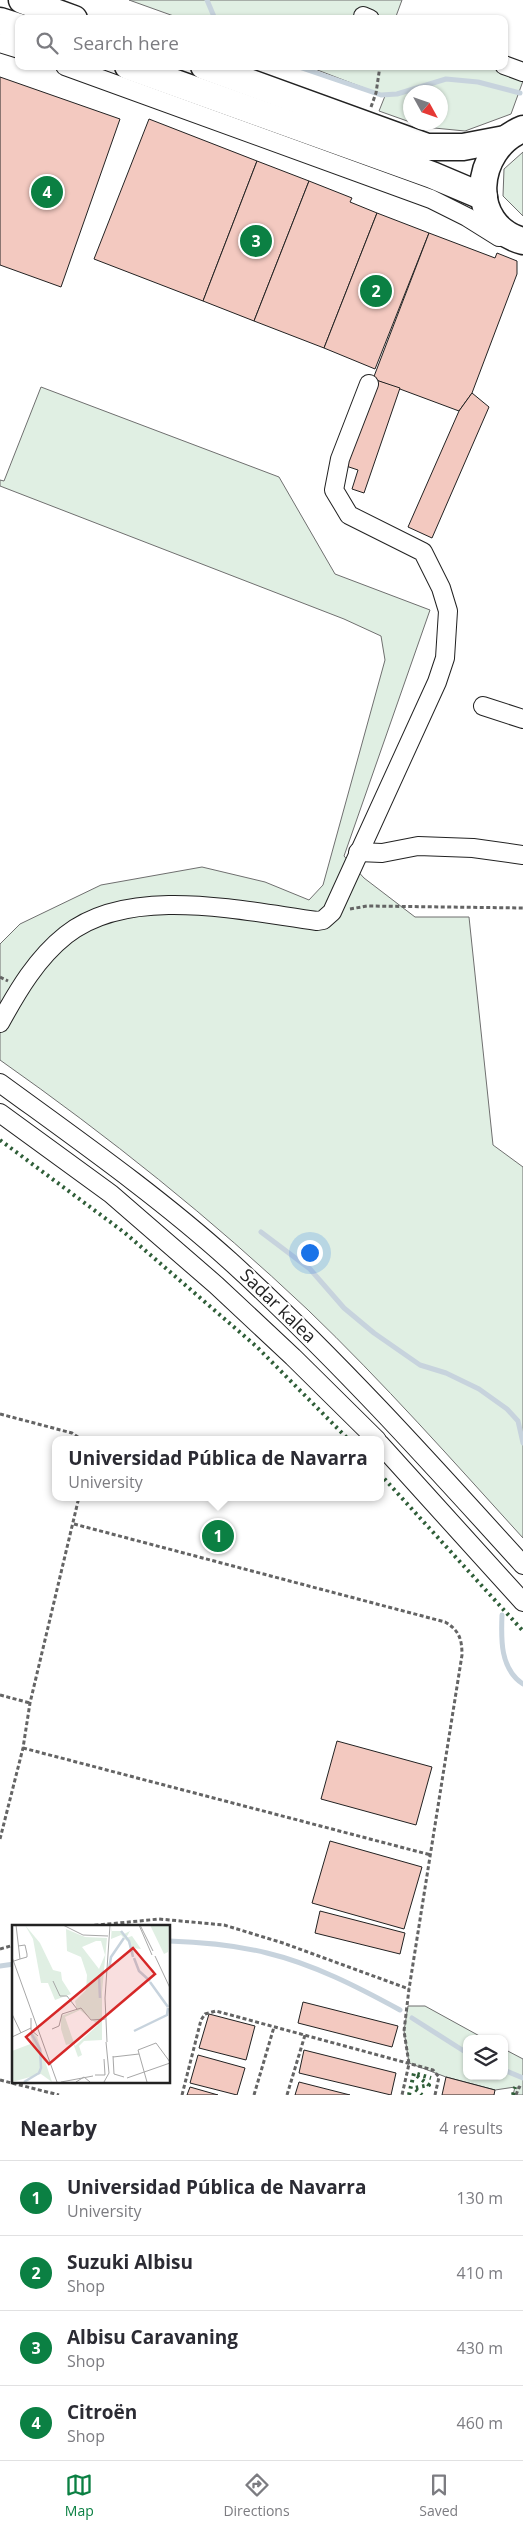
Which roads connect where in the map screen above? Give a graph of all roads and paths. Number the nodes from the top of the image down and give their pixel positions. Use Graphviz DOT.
graph roads {
  1 [pos="22,0"];
  2 [pos="63,15"];
  3 [pos="0,21"];
  4 [pos="15,26"];
  5 [pos="0,43"];
  6 [pos="15,49"];
  7 [pos="508,66"];
  8 [pos="76,70"];
  9 [pos="139,70"];
  10 [pos="215,70"];
  11 [pos="379,70"];
  12 [pos="523,72"];
  13 [pos="371,108"];
  14 [pos="514,134"];
  15 [pos="484,198"];
  16 [pos="523,241"];
  17 [pos="523,250"];
  18 [pos="369,384"];
  19 [pos="483,706"];
  20 [pos="523,719"];
  21 [pos="358,852"];
  22 [pos="523,856"];
  23 [pos="523,908"];
  24 [pos="332,912"];
  25 [pos="0,1023"];
  26 [pos="0,1083"];
  27 [pos="0,1113"];
  28 [pos="0,1414"];
  29 [pos="76,1436"];
  30 [pos="373,1436"];
  31 [pos="384,1448"];
  32 [pos="78,1501"];
  33 [pos="74,1524"];
  34 [pos="523,1565"];
  35 [pos="523,1602"];
  36 [pos="0,1695"];
  37 [pos="30,1703"];
  38 [pos="23,1748"];
  39 [pos="0,1839"];
  40 [pos="431,1855"];
  41 [pos="98,1925"];
  42 [pos="409,1989"];
  43 [pos="274,2027"];
  44 [pos="305,2035"];
  45 [pos="409,2064"];
  46 [pos="0,2080"];
  47 [pos="523,2089"];
  48 [pos="60,2095"];
  49 [pos="182,2095"];
  50 [pos="254,2095"];
  51 [pos="287,2095"];
  52 [pos="402,2095"];
  53 [pos="435,2095"];
  54 [pos="516,2095"];
  1 -- 2 [label="highway"];
  3 -- 4 [label="highway"];
  5 -- 6 [label="street"];
  7 -- 12 [label="street"];
  8 -- 17 [label="street"];
  9 -- 15 [label="highway"];
  10 -- 14 [label="highway"];
  11 -- 13 [label="path"];
  14 -- 15 [label="highway"];
  15 -- 16 [label="highway"];
  18 -- 21 [label="street"];
  19 -- 20 [label="street"];
  21 -- 22 [label="street"];
  21 -- 24 [label="street"];
  23 -- 24 [label="path"];
  24 -- 25 [label="street"];
  26 -- 34 [label="street, Sadar kalea"];
  27 -- 30 [label="street, Sadar kalea"];
  28 -- 29 [label="path"];
  31 -- 35 [label="street"];
  32 -- 33 [label="path"];
  33 -- 37 [label="path"];
  33 -- 40 [label="path"];
  36 -- 37 [label="path"];
  37 -- 38 [label="path"];
  38 -- 39 [label="path"];
  38 -- 40 [label="path"];
  40 -- 42 [label="path"];
  41 -- 42 [label="path"];
  42 -- 45 [label="path"];
  43 -- 44 [label="path"];
  43 -- 49 [label="path"];
  43 -- 50 [label="path"];
  44 -- 45 [label="path"];
  44 -- 51 [label="path"];
  45 -- 52 [label="path"];
  45 -- 53 [label="path"];
  46 -- 48 [label="path"];
  47 -- 54 [label="path"];
}
